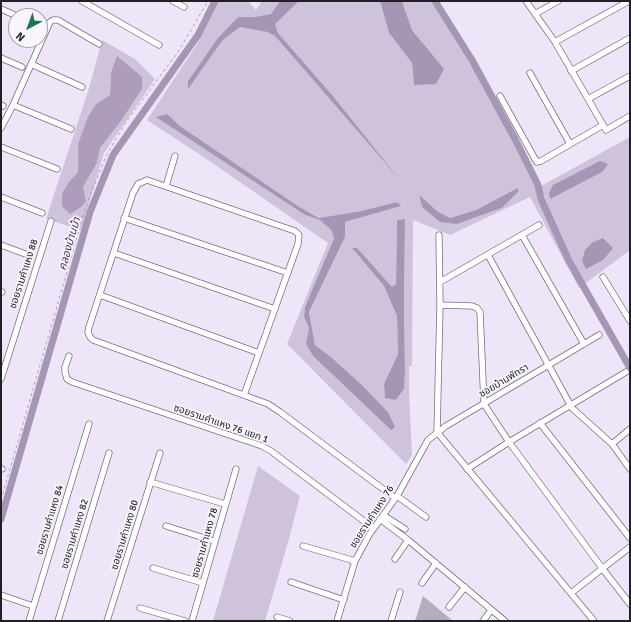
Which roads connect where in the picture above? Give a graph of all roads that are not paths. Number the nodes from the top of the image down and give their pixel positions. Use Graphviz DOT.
graph roads {
  1 [pos="82,1"];
  2 [pos="173,1"];
  3 [pos="526,1"];
  4 [pos="558,1"];
  5 [pos="629,1"];
  6 [pos="184,7"];
  7 [pos="535,14"];
  8 [pos="630,38"];
  9 [pos="555,42"];
  10 [pos="98,44"];
  11 [pos="159,45"];
  12 [pos="1,58"];
  13 [pos="31,64"];
  14 [pos="22,67"];
  15 [pos="572,71"];
  16 [pos="530,74"];
  17 [pos="630,76"];
  18 [pos="82,87"];
  19 [pos="500,96"];
  20 [pos="588,99"];
  21 [pos="13,105"];
  22 [pos="630,116"];
  23 [pos="603,125"];
  24 [pos="1,128"];
  25 [pos="71,129"];
  26 [pos="570,144"];
  27 [pos="1,147"];
  28 [pos="175,156"];
  29 [pos="57,169"];
  30 [pos="166,186"];
  31 [pos="1,197"];
  32 [pos="42,213"];
  33 [pos="124,218"];
  34 [pos="51,221"];
  35 [pos="539,225"];
  36 [pos="439,235"];
  37 [pos="522,235"];
  38 [pos="1,245"];
  39 [pos="114,253"];
  40 [pos="28,255"];
  41 [pos="488,255"];
  42 [pos="288,273"];
  43 [pos="603,277"];
  44 [pos="440,282"];
  45 [pos="100,295"];
  46 [pos="440,305"];
  47 [pos="275,309"];
  48 [pos="630,321"];
  49 [pos="599,335"];
  50 [pos="584,344"];
  51 [pos="259,353"];
  52 [pos="68,356"];
  53 [pos="548,365"];
  54 [pos="626,372"];
  55 [pos="1,379"];
  56 [pos="244,395"];
  57 [pos="484,404"];
  58 [pos="570,405"];
  59 [pos="540,423"];
  60 [pos="89,424"];
  61 [pos="630,429"];
  62 [pos="437,432"];
  63 [pos="509,442"];
  64 [pos="612,444"];
  65 [pos="423,448"];
  66 [pos="109,453"];
  67 [pos="160,454"];
  68 [pos="236,469"];
  69 [pos="467,469"];
  70 [pos="630,469"];
  71 [pos="150,482"];
  72 [pos="396,497"];
  73 [pos="225,504"];
  74 [pos="382,517"];
  75 [pos="426,517"];
  76 [pos="166,526"];
  77 [pos="374,528"];
  78 [pos="405,529"];
  79 [pos="630,538"];
  80 [pos="408,540"];
  81 [pos="214,541"];
  82 [pos="303,546"];
  83 [pos="630,547"];
  84 [pos="395,559"];
  85 [pos="355,561"];
  86 [pos="436,563"];
  87 [pos="153,568"];
  88 [pos="602,568"];
  89 [pos="291,582"];
  90 [pos="203,583"];
  91 [pos="422,584"];
  92 [pos="465,587"];
  93 [pos="400,592"];
  94 [pos="571,594"];
  95 [pos="1,595"];
  96 [pos="344,600"];
  97 [pos="630,604"];
  98 [pos="33,606"];
  99 [pos="449,607"];
  100 [pos="140,608"];
  101 [pos="491,610"];
  102 [pos="278,617"];
  103 [pos="29,621"];
  104 [pos="58,621"];
  105 [pos="107,621"];
  106 [pos="185,621"];
  107 [pos="192,621"];
  108 [pos="290,621"];
  109 [pos="337,621"];
  110 [pos="391,621"];
  111 [pos="483,621"];
  112 [pos="505,621"];
  113 [pos="594,621"];
  1 -- 11 [label="street"];
  2 -- 6 [label="street"];
  3 -- 7 [label="street"];
  4 -- 7 [label="street"];
  5 -- 9 [label="street"];
  7 -- 9 [label="street"];
  8 -- 15 [label="street"];
  9 -- 15 [label="street"];
  10 -- 13 [label="street"];
  12 -- 14 [label="street"];
  13 -- 18 [label="street"];
  13 -- 21 [label="street"];
  15 -- 20 [label="street"];
  16 -- 26 [label="street"];
  17 -- 20 [label="street"];
  19 -- 26 [label="street"];
  20 -- 23 [label="street"];
  21 -- 24 [label="street"];
  21 -- 25 [label="street"];
  22 -- 23 [label="street"];
  23 -- 26 [label="street"];
  27 -- 29 [label="street"];
  28 -- 30 [label="street"];
  30 -- 33 [label="street"];
  30 -- 42 [label="street"];
  31 -- 32 [label="street"];
  33 -- 39 [label="street"];
  33 -- 42 [label="street"];
  34 -- 55 [label="street, ซอยรามคำแหง 88"];
  35 -- 37 [label="street"];
  36 -- 44 [label="street"];
  37 -- 41 [label="street"];
  37 -- 50 [label="street"];
  38 -- 40 [label="street"];
  39 -- 45 [label="street"];
  39 -- 47 [label="street"];
  41 -- 44 [label="street"];
  41 -- 53 [label="street"];
  42 -- 47 [label="street"];
  43 -- 48 [label="street"];
  44 -- 46 [label="street"];
  45 -- 51 [label="street"];
  45 -- 56 [label="street"];
  46 -- 57 [label="street"];
  46 -- 62 [label="street"];
  47 -- 51 [label="street"];
  49 -- 50 [label="street, ซอยบ้านพัทรา"];
  50 -- 53 [label="street, ซอยบ้านพัทรา"];
  51 -- 56 [label="street"];
  52 -- 77 [label="street, ซอยรามคำแหง 76 แยก 1"];
  53 -- 57 [label="street, ซอยบ้านพัทรา"];
  53 -- 58 [label="street"];
  54 -- 58 [label="street"];
  56 -- 72 [label="street"];
  57 -- 62 [label="street, ซอยบ้านพัทรา"];
  57 -- 63 [label="street"];
  58 -- 59 [label="street"];
  58 -- 64 [label="street"];
  59 -- 63 [label="street"];
  59 -- 79 [label="street"];
  60 -- 98 [label="street, ซอยรามคำแหง 84"];
  61 -- 64 [label="street"];
  62 -- 65 [label="street, ซอยบ้านพัทรา"];
  62 -- 69 [label="street"];
  63 -- 69 [label="street"];
  63 -- 88 [label="street"];
  64 -- 70 [label="street"];
  65 -- 72 [label="street, ซอยรามคำแหง 76"];
  66 -- 104 [label="street, ซอยรามคำแหง 82"];
  67 -- 71 [label="street, ซอยรามคำแหง 80"];
  68 -- 73 [label="street, ซอยรามคำแหง 78"];
  69 -- 94 [label="street"];
  71 -- 73 [label="street"];
  71 -- 105 [label="street, ซอยรามคำแหง 80"];
  72 -- 74 [label="street, ซอยรามคำแหง 76"];
  72 -- 75 [label="street"];
  73 -- 81 [label="street, ซอยรามคำแหง 78"];
  74 -- 77 [label="street, ซอยรามคำแหง 76"];
  74 -- 78 [label="street"];
  74 -- 80 [label="street"];
  76 -- 81 [label="street"];
  77 -- 85 [label="street, ซอยรามคำแหง 76"];
  80 -- 84 [label="street"];
  80 -- 86 [label="street"];
  81 -- 90 [label="street, ซอยรามคำแหง 78"];
  82 -- 85 [label="street"];
  83 -- 88 [label="street"];
  85 -- 96 [label="street, ซอยรามคำแหง 76"];
  86 -- 91 [label="street"];
  86 -- 92 [label="street"];
  87 -- 90 [label="street"];
  88 -- 94 [label="street"];
  88 -- 97 [label="street"];
  89 -- 96 [label="street"];
  90 -- 107 [label="street, ซอยรามคำแหง 78"];
  92 -- 99 [label="street"];
  92 -- 101 [label="street"];
  93 -- 110 [label="street"];
  94 -- 113 [label="street"];
  95 -- 98 [label="street"];
  96 -- 109 [label="street, ซอยรามคำแหง 76"];
  98 -- 103 [label="street, ซอยรามคำแหง 84"];
  100 -- 106 [label="street"];
  101 -- 111 [label="street"];
  101 -- 112 [label="street"];
  102 -- 108 [label="street"];
}
